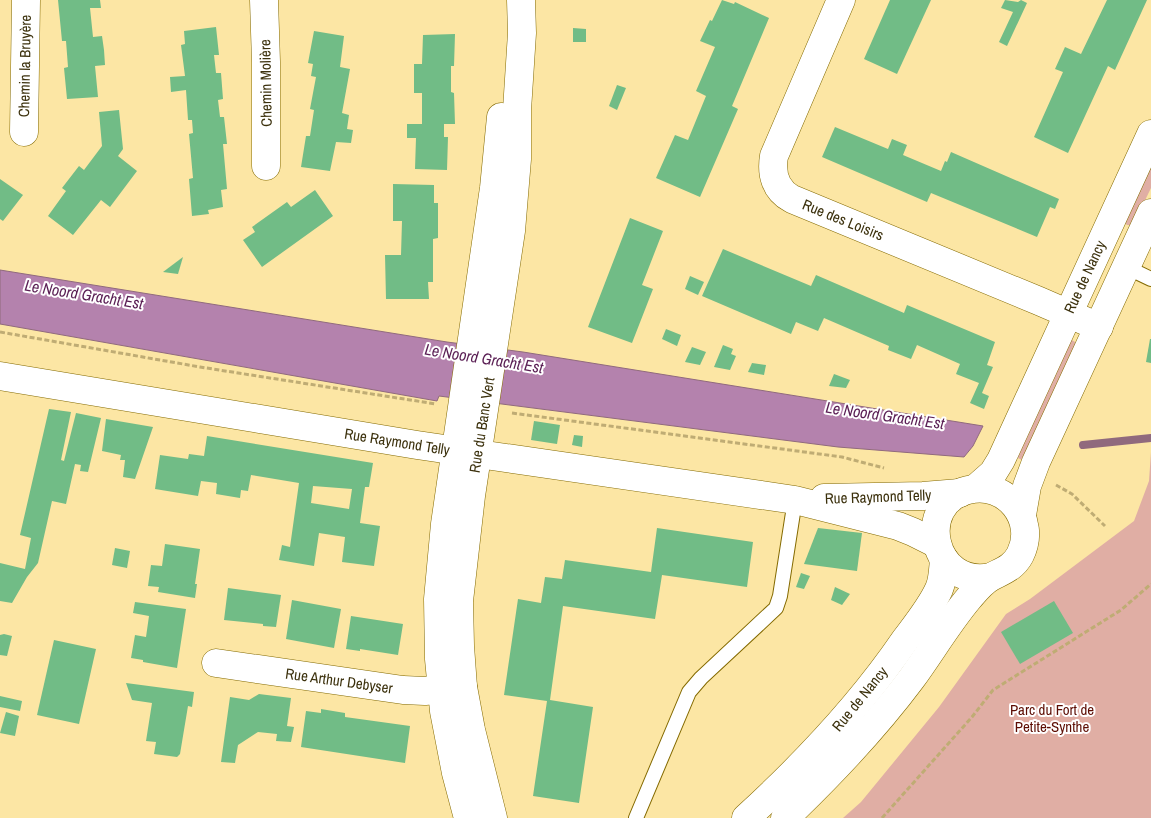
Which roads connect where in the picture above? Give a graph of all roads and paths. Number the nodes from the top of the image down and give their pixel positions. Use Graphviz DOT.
graph roads {
  1 [pos="26,0"];
  2 [pos="264,0"];
  3 [pos="503,0"];
  4 [pos="521,0"];
  5 [pos="840,0"];
  6 [pos="24,132"];
  7 [pos="1151,134"];
  8 [pos="266,166"];
  9 [pos="1151,213"];
  10 [pos="1126,268"];
  11 [pos="1151,279"];
  12 [pos="1068,313"];
  13 [pos="1099,327"];
  14 [pos="0,332"];
  15 [pos="484,339"];
  16 [pos="0,376"];
  17 [pos="473,409"];
  18 [pos="467,453"];
  19 [pos="1034,467"];
  20 [pos="889,469"];
  21 [pos="968,491"];
  22 [pos="795,500"];
  23 [pos="1022,515"];
  24 [pos="1106,526"];
  25 [pos="940,552"];
  26 [pos="991,577"];
  27 [pos="1151,584"];
  28 [pos="216,662"];
  29 [pos="452,688"];
  30 [pos="468,818"];
  31 [pos="493,818"];
  32 [pos="636,818"];
  33 [pos="746,818"];
  34 [pos="785,818"];
  35 [pos="882,818"];
  1 -- 6 [label="street, Chemin la Bruyère"];
  2 -- 8 [label="street, Chemin Molière"];
  3 -- 15 [label="street, Rue du Banc Vert"];
  4 -- 15 [label="street, Rue du Banc Vert"];
  5 -- 12 [label="street, Rue des Loisirs"];
  7 -- 12 [label="street, Rue de Nancy"];
  9 -- 10 [label="street"];
  10 -- 11 [label="lane"];
  10 -- 13 [label="street"];
  12 -- 13 [label="street, Rue des Loisirs"];
  12 -- 21 [label="street, Rue de Nancy"];
  13 -- 19 [label="street"];
  14 -- 17 [label="path"];
  15 -- 17 [label="street, Rue du Banc Vert"];
  16 -- 18 [label="street, Rue Raymond Telly"];
  17 -- 18 [label="street, Rue du Banc Vert"];
  17 -- 20 [label="path"];
  18 -- 22 [label="street, Rue Raymond Telly"];
  18 -- 29 [label="street, Rue du Banc Vert"];
  19 -- 23 [label="street"];
  19 -- 24 [label="path"];
  21 -- 22 [label="street, Rue Raymond Telly"];
  21 -- 23 [label="street"];
  21 -- 25 [label="street"];
  22 -- 25 [label="street, Rue Raymond Telly"];
  22 -- 32 [label="lane"];
  23 -- 26 [label="street"];
  25 -- 26 [label="street"];
  25 -- 33 [label="street, Rue de Nancy"];
  26 -- 34 [label="street, Rue de Nancy"];
  27 -- 35 [label="path"];
  28 -- 29 [label="street, Rue Arthur Debyser"];
  29 -- 30 [label="street, Rue du Banc Vert"];
  29 -- 31 [label="street, Rue du Banc Vert"];
}
